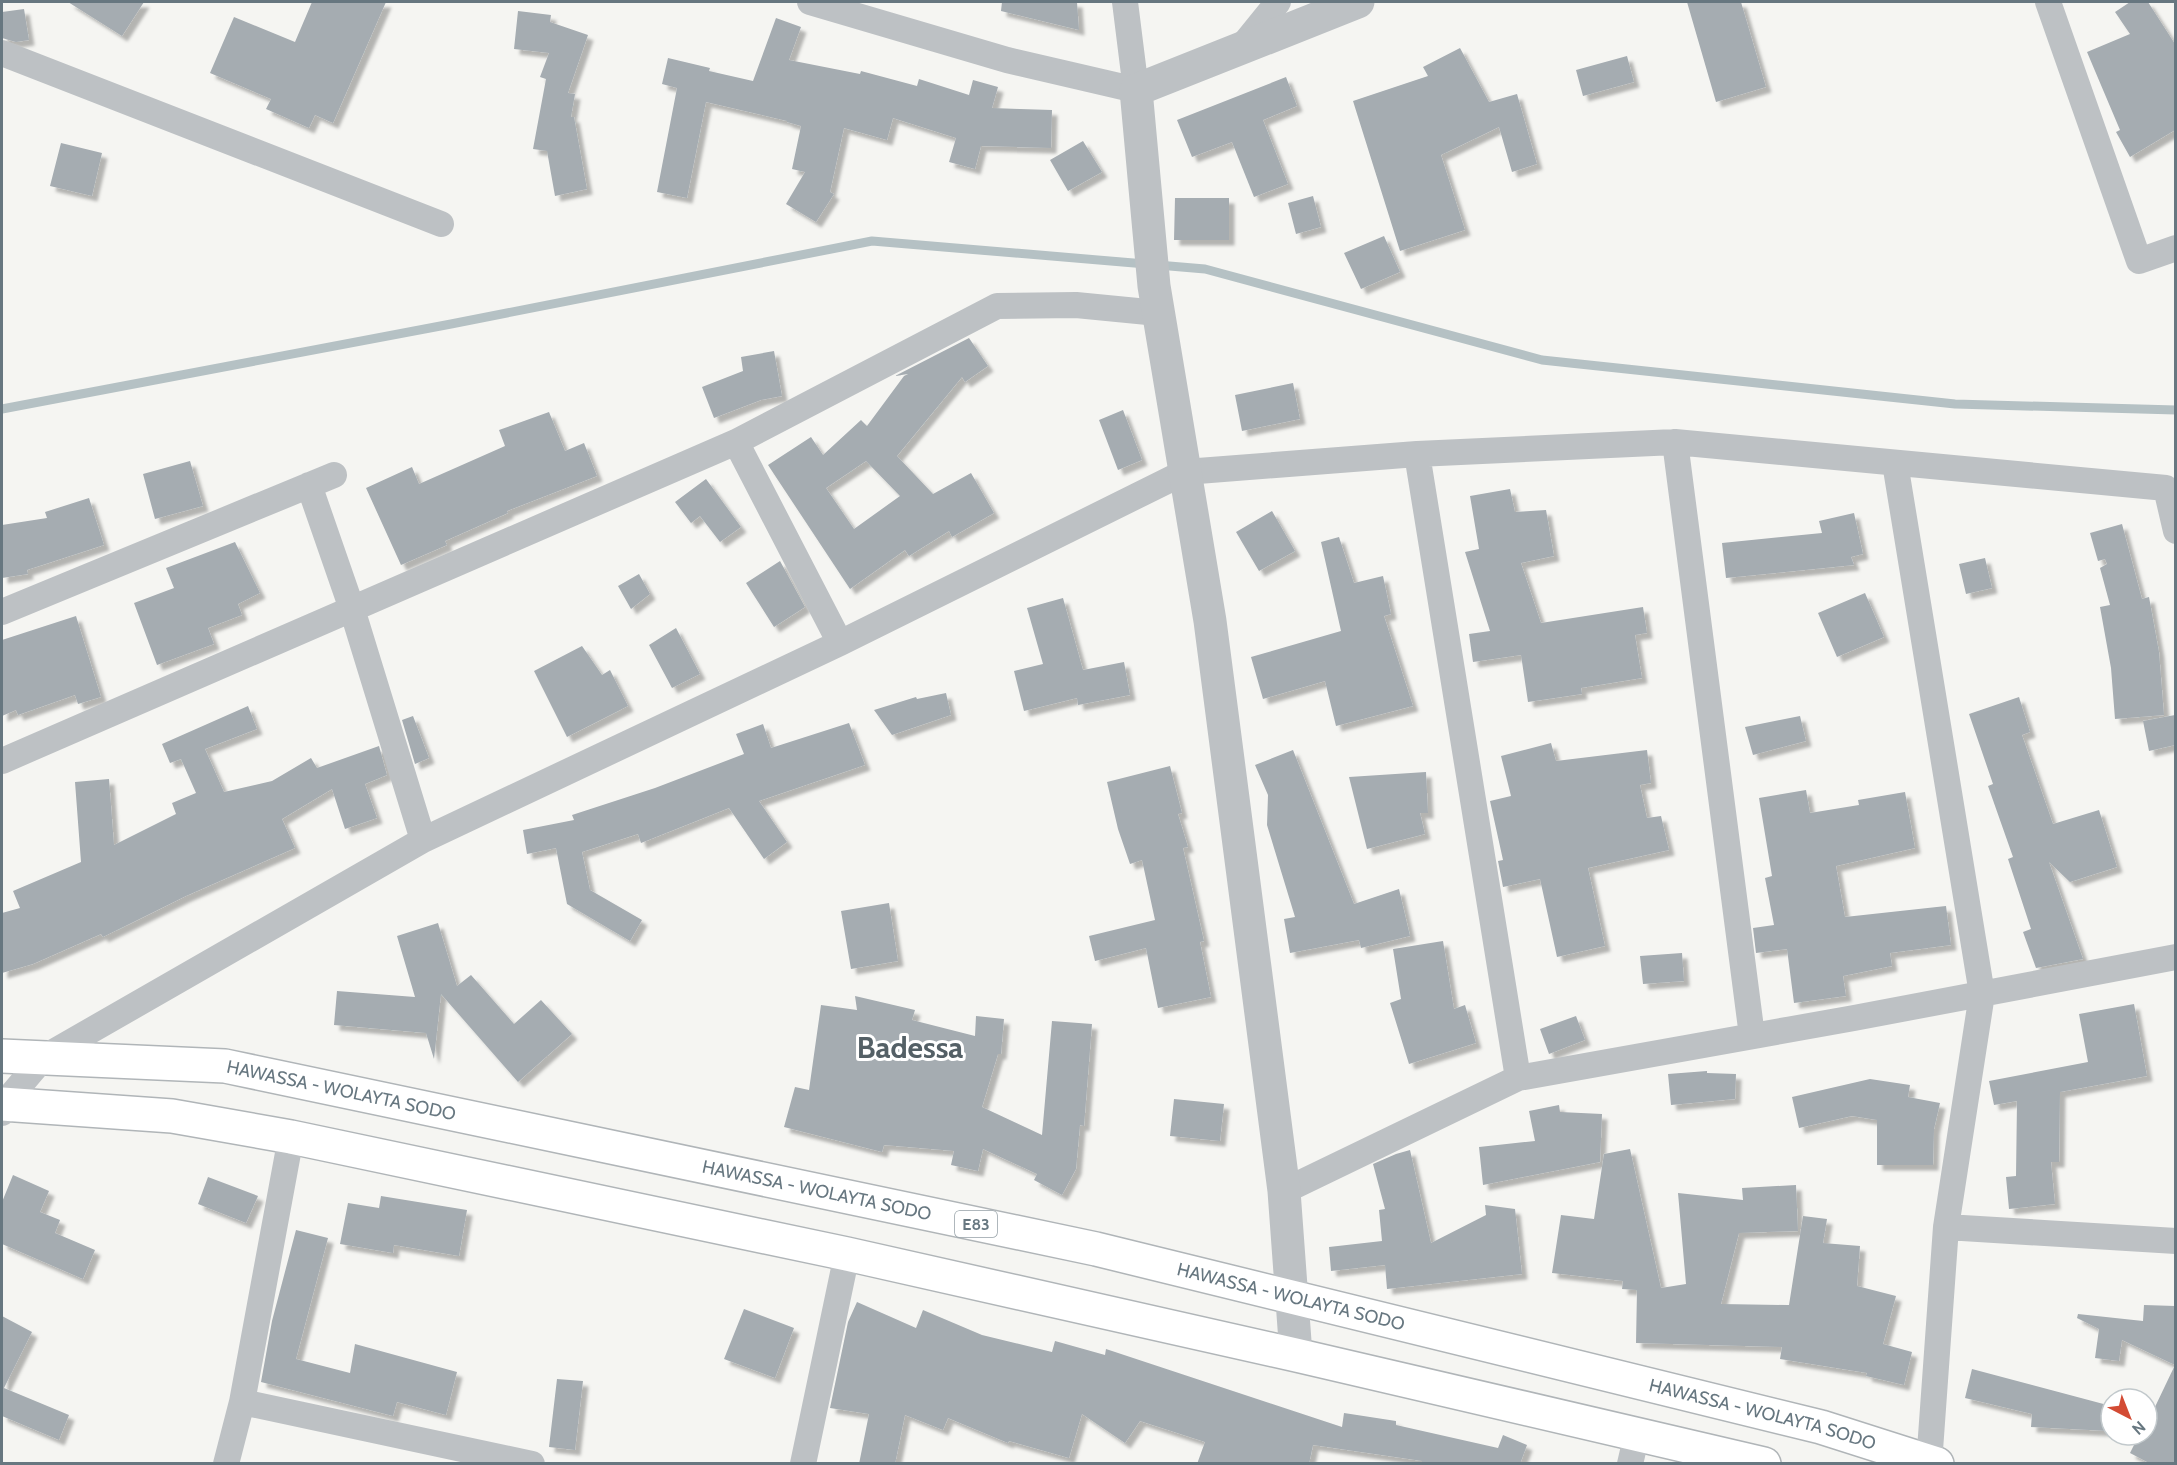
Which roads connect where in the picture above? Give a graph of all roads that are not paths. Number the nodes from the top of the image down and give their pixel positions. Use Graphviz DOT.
graph roads {
  1 [pos="810,2"];
  2 [pos="1125,2"];
  3 [pos="1278,2"];
  4 [pos="1358,2"];
  5 [pos="2048,2"];
  6 [pos="1240,50"];
  7 [pos="2,53"];
  8 [pos="1136,90"];
  9 [pos="441,224"];
  10 [pos="2175,248"];
  11 [pos="1156,299"];
  12 [pos="736,442"];
  13 [pos="1675,442"];
  14 [pos="1417,454"];
  15 [pos="1895,463"];
  16 [pos="1185,472"];
  17 [pos="334,475"];
  18 [pos="309,485"];
  19 [pos="2175,531"];
  20 [pos="352,609"];
  21 [pos="2,612"];
  22 [pos="840,643"];
  23 [pos="2,761"];
  24 [pos="423,840"];
  25 [pos="2175,957"];
  26 [pos="1982,994"];
  27 [pos="1752,1036"];
  28 [pos="2,1056"];
  29 [pos="44,1058"];
  30 [pos="1518,1078"];
  31 [pos="2,1107"];
  32 [pos="291,1137"];
  33 [pos="1284,1191"];
  34 [pos="1946,1227"];
  35 [pos="2175,1241"];
  36 [pos="847,1254"];
  37 [pos="1292,1297"];
  38 [pos="1296,1355"];
  39 [pos="242,1402"];
  40 [pos="1634,1449"];
  41 [pos="1932,1463"];
  42 [pos="226,1464"];
  43 [pos="532,1464"];
  44 [pos="803,1464"];
  45 [pos="1764,1464"];
  1 -- 8 [label="street"];
  2 -- 8 [label="street"];
  3 -- 6 [label="street"];
  4 -- 6 [label="street"];
  5 -- 10 [label="street"];
  6 -- 8 [label="street"];
  7 -- 9 [label="street"];
  8 -- 11 [label="street"];
  11 -- 12 [label="street"];
  11 -- 16 [label="street"];
  12 -- 20 [label="street"];
  12 -- 22 [label="street"];
  13 -- 14 [label="street"];
  13 -- 15 [label="street"];
  13 -- 27 [label="street"];
  14 -- 16 [label="street"];
  14 -- 30 [label="street"];
  15 -- 19 [label="street"];
  15 -- 26 [label="street"];
  16 -- 22 [label="street"];
  16 -- 33 [label="street"];
  17 -- 18 [label="street"];
  18 -- 20 [label="street"];
  18 -- 21 [label="street"];
  20 -- 23 [label="street"];
  20 -- 24 [label="street"];
  22 -- 24 [label="street"];
  24 -- 29 [label="street"];
  25 -- 26 [label="street"];
  26 -- 27 [label="street"];
  26 -- 34 [label="street"];
  27 -- 30 [label="street"];
  28 -- 29 [label="main road, HAWASSA - WOLAYTA SODO / E83"];
  29 -- 31 [label="street"];
  29 -- 37 [label="main road, HAWASSA - WOLAYTA SODO / E83"];
  30 -- 33 [label="street"];
  31 -- 32 [label="main road"];
  32 -- 36 [label="main road"];
  32 -- 39 [label="street"];
  33 -- 37 [label="street"];
  34 -- 35 [label="street"];
  34 -- 41 [label="street"];
  36 -- 38 [label="main road"];
  36 -- 44 [label="street"];
  37 -- 38 [label="street"];
  37 -- 41 [label="main road, HAWASSA - WOLAYTA SODO / E83"];
  38 -- 40 [label="main road"];
  39 -- 42 [label="street"];
  39 -- 43 [label="street"];
  40 -- 45 [label="main road"];
}
